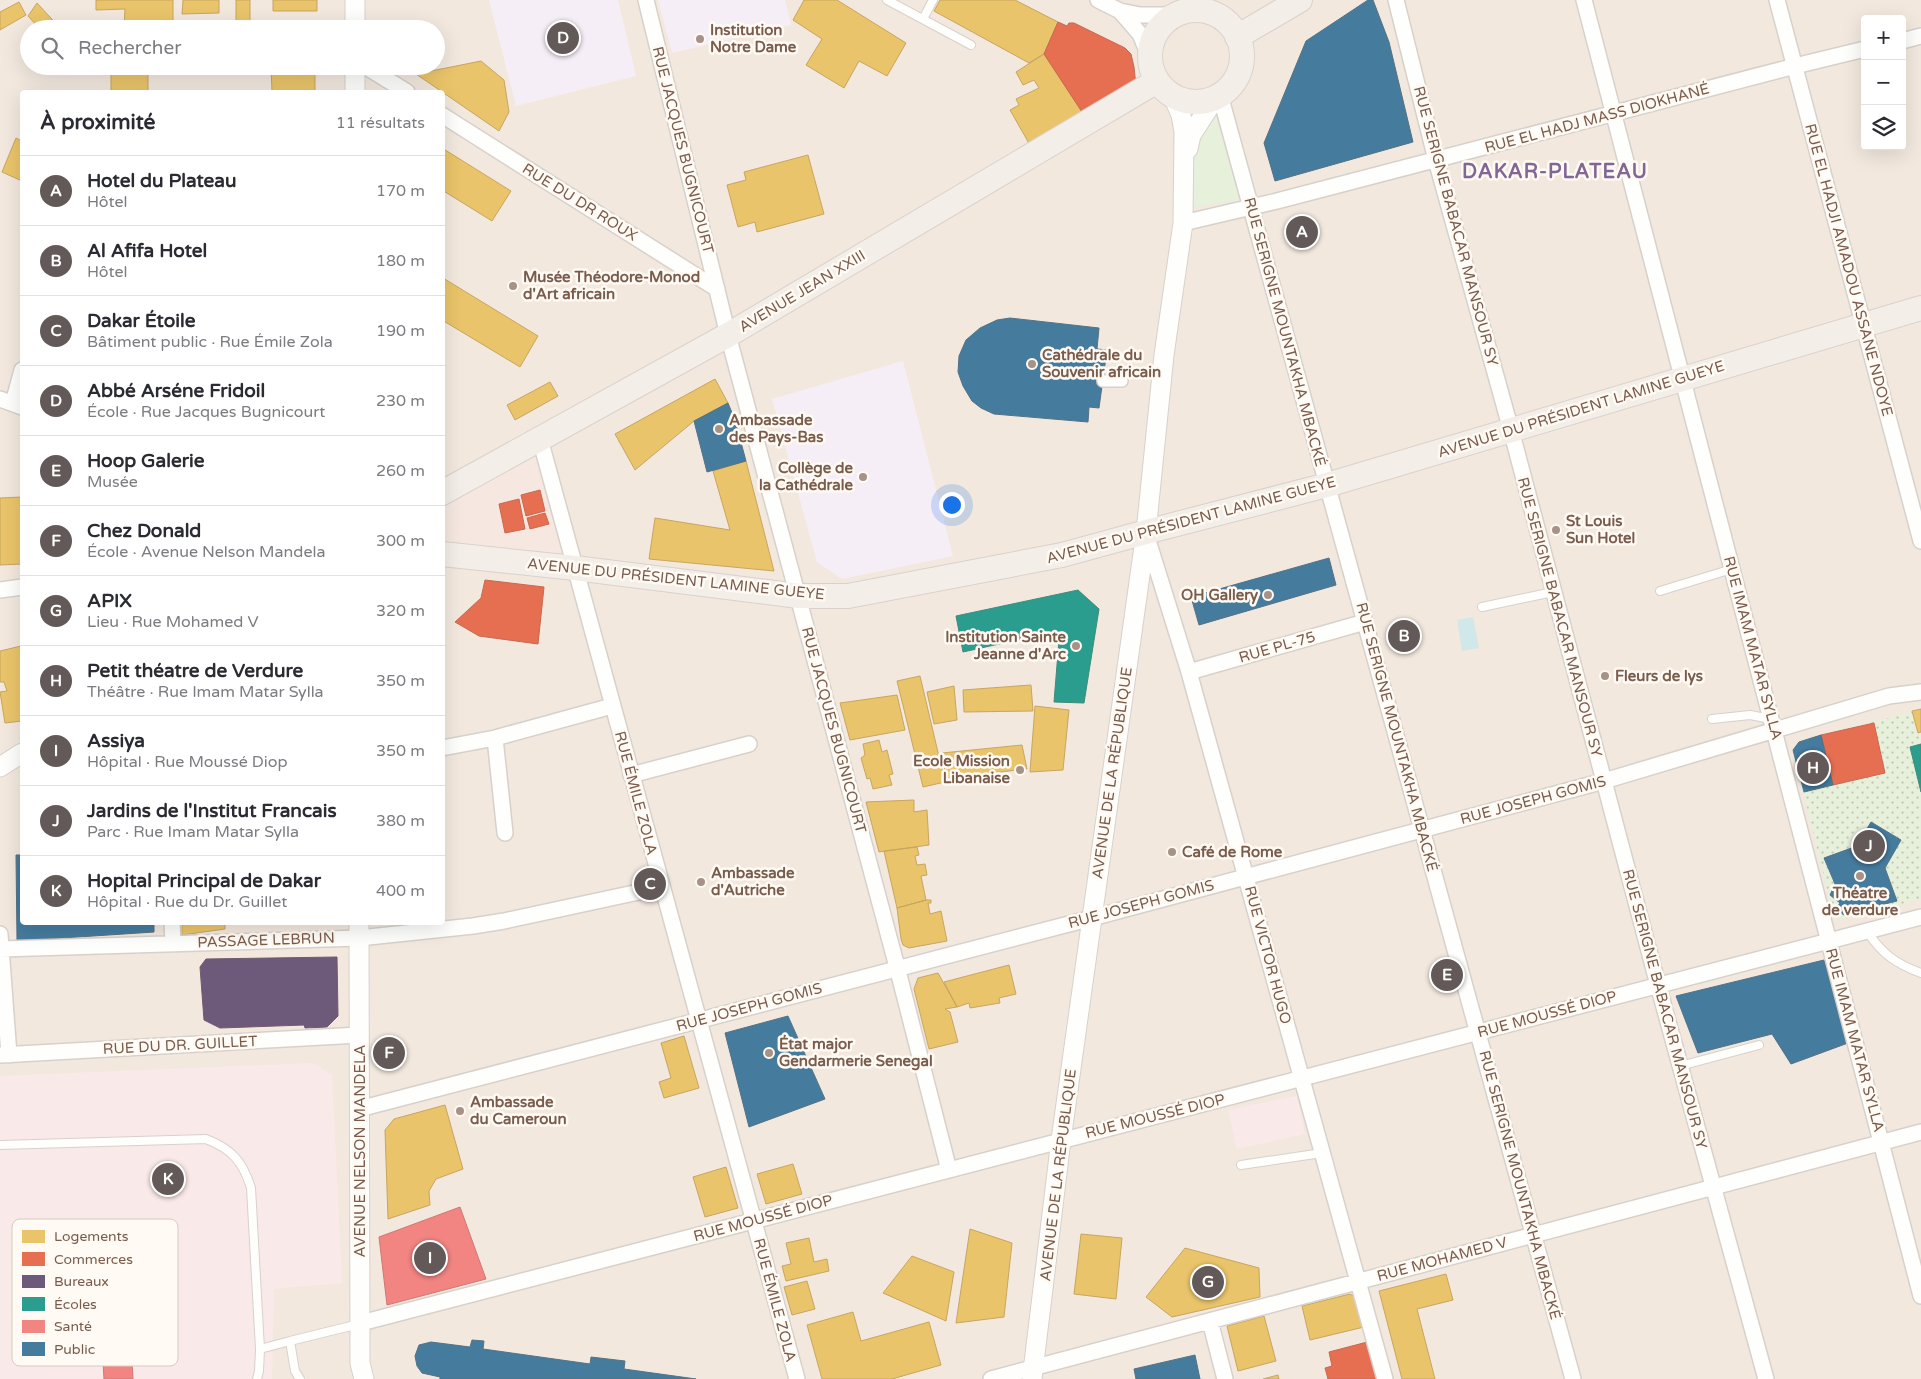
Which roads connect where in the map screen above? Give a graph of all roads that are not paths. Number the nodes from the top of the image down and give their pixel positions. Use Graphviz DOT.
graph roads {
  1 [pos="355,0"];
  2 [pos="646,0"];
  3 [pos="887,0"];
  4 [pos="932,0"];
  5 [pos="1098,0"];
  6 [pos="1216,0"];
  7 [pos="1300,0"];
  8 [pos="1396,0"];
  9 [pos="1584,0"];
  10 [pos="1777,0"];
  11 [pos="1182,8"];
  12 [pos="1120,11"];
  13 [pos="923,19"];
  14 [pos="355,20"];
  15 [pos="1233,31"];
  16 [pos="1921,36"];
  17 [pos="1906,40"];
  18 [pos="971,45"];
  19 [pos="1861,51"];
  20 [pos="1150,58"];
  21 [pos="1795,66"];
  22 [pos="355,75"];
  23 [pos="379,75"];
  24 [pos="1165,89"];
  25 [pos="355,90"];
  26 [pos="403,90"];
  27 [pos="1217,97"];
  28 [pos="1614,114"];
  29 [pos="445,117"];
  30 [pos="1436,160"];
  31 [pos="1184,167"];
  32 [pos="1251,208"];
  33 [pos="1183,223"];
  34 [pos="717,289"];
  35 [pos="1921,308"];
  36 [pos="1864,325"];
  37 [pos="728,335"];
  38 [pos="20,377"];
  39 [pos="1683,379"];
  40 [pos="1103,381"];
  41 [pos="1122,381"];
  42 [pos="12,403"];
  43 [pos="1511,430"];
  44 [pos="540,439"];
  45 [pos="1327,485"];
  46 [pos="445,491"];
  47 [pos="1146,532"];
  48 [pos="1921,540"];
  49 [pos="445,554"];
  50 [pos="575,568"];
  51 [pos="1732,569"];
  52 [pos="20,587"];
  53 [pos="0,590"];
  54 [pos="1660,591"];
  55 [pos="1554,592"];
  56 [pos="799,596"];
  57 [pos="1482,607"];
  58 [pos="1365,622"];
  59 [pos="1189,672"];
  60 [pos="1921,692"];
  61 [pos="612,706"];
  62 [pos="1712,719"];
  63 [pos="1773,725"];
  64 [pos="495,738"];
  65 [pos="749,744"];
  66 [pos="445,747"];
  67 [pos="20,754"];
  68 [pos="0,767"];
  69 [pos="631,775"];
  70 [pos="1604,781"];
  71 [pos="1422,829"];
  72 [pos="505,833"];
  73 [pos="1246,876"];
  74 [pos="662,887"];
  75 [pos="1921,917"];
  76 [pos="1092,918"];
  77 [pos="172,925"];
  78 [pos="359,930"];
  79 [pos="1867,931"];
  80 [pos="1,941"];
  81 [pos="1829,941"];
  82 [pos="173,943"];
  83 [pos="898,967"];
  84 [pos="1921,972"];
  85 [pos="1658,985"];
  86 [pos="698,1020"];
  87 [pos="1478,1032"];
  88 [pos="359,1035"];
  89 [pos="1759,1045"];
  90 [pos="5,1055"];
  91 [pos="1680,1066"];
  92 [pos="1302,1078"];
  93 [pos="359,1110"];
  94 [pos="1921,1132"];
  95 [pos="1061,1140"];
  96 [pos="1881,1142"];
  97 [pos="0,1145"];
  98 [pos="1322,1153"];
  99 [pos="1241,1165"];
  100 [pos="949,1170"];
  101 [pos="1714,1187"];
  102 [pos="754,1221"];
  103 [pos="1534,1235"];
  104 [pos="1358,1281"];
  105 [pos="1920,1290"];
  106 [pos="1210,1321"];
  107 [pos="361,1323"];
  108 [pos="290,1341"];
  109 [pos="260,1349"];
  110 [pos="1033,1373"];
  111 [pos="257,1379"];
  112 [pos="300,1379"];
  113 [pos="364,1379"];
  114 [pos="797,1379"];
  115 [pos="991,1379"];
  116 [pos="1225,1379"];
  117 [pos="1385,1379"];
  118 [pos="1573,1379"];
  119 [pos="1766,1379"];
  1 -- 14 [label="street"];
  2 -- 34 [label="street, RUE JACQUES BUGNICOURT"];
  3 -- 13 [label="lane"];
  4 -- 13 [label="lane"];
  5 -- 12 [label="street"];
  6 -- 15 [label="main road"];
  7 -- 15 [label="main road"];
  8 -- 30 [label="street, RUE SERIGNE BABACAR MANSOUR SY"];
  9 -- 28 [label="street, RUE IMAM MATAR SYLLA"];
  10 -- 21 [label="street, RUE EL HADJI AMADOU ASSANE NDOYE"];
  11 -- 12 [label="street"];
  11 -- 15 [label="main road"];
  11 -- 20 [label="main road"];
  12 -- 20 [label="street"];
  13 -- 18 [label="lane"];
  15 -- 27 [label="main road"];
  16 -- 17 [label="street"];
  19 -- 21 [label="street, RUE EL HADJ MASS DIOKHANÉ"];
  20 -- 24 [label="main road"];
  21 -- 28 [label="street, RUE EL HADJ MASS DIOKHANÉ"];
  21 -- 36 [label="street, RUE EL HADJI AMADOU ASSANE NDOYE"];
  22 -- 25 [label="street"];
  23 -- 26 [label="street"];
  24 -- 27 [label="main road"];
  24 -- 31 [label="street, AVENUE DE LA RÉPUBLIQUE"];
  24 -- 37 [label="main road, AVENUE JEAN XXIII"];
  27 -- 31 [label="street, AVENUE DE LA RÉPUBLIQUE"];
  27 -- 32 [label="street, RUE SERIGNE MOUNTAKHA MBACKÉ"];
  28 -- 30 [label="street, RUE EL HADJ MASS DIOKHANÉ"];
  28 -- 39 [label="street, RUE IMAM MATAR SYLLA"];
  29 -- 34 [label="street, RUE DU DR ROUX"];
  30 -- 32 [label="street, RUE EL HADJ MASS DIOKHANÉ"];
  30 -- 43 [label="street, RUE SERIGNE BABACAR MANSOUR SY"];
  31 -- 33 [label="street, AVENUE DE LA RÉPUBLIQUE"];
  32 -- 33 [label="street, RUE EL HADJ MASS DIOKHANÉ"];
  32 -- 45 [label="street, RUE SERIGNE MOUNTAKHA MBACKÉ"];
  33 -- 47 [label="street, AVENUE DE LA RÉPUBLIQUE"];
  34 -- 37 [label="street, RUE JACQUES BUGNICOURT"];
  35 -- 36 [label="main road, AVENUE DU PRÉSIDENT LAMINE GUEYE"];
  36 -- 39 [label="main road, AVENUE DU PRÉSIDENT LAMINE GUEYE"];
  36 -- 48 [label="street, RUE EL HADJI AMADOU ASSANE NDOYE"];
  37 -- 44 [label="main road, AVENUE JEAN XXIII"];
  37 -- 56 [label="street, RUE JACQUES BUGNICOURT"];
  38 -- 42 [label="street"];
  39 -- 43 [label="main road, AVENUE DU PRÉSIDENT LAMINE GUEYE"];
  39 -- 51 [label="street, RUE IMAM MATAR SYLLA"];
  40 -- 41 [label="street"];
  43 -- 45 [label="main road, AVENUE DU PRÉSIDENT LAMINE GUEYE"];
  43 -- 55 [label="street, RUE SERIGNE BABACAR MANSOUR SY"];
  44 -- 46 [label="main road, AVENUE JEAN XXIII"];
  44 -- 50 [label="street, RUE ÉMILE ZOLA"];
  45 -- 47 [label="main road, AVENUE DU PRÉSIDENT LAMINE GUEYE"];
  45 -- 58 [label="street, RUE SERIGNE MOUNTAKHA MBACKÉ"];
  47 -- 56 [label="main road, AVENUE DU PRÉSIDENT LAMINE GUEYE"];
  47 -- 59 [label="street, RUE VICTOR HUGO"];
  47 -- 76 [label="street, AVENUE DE LA RÉPUBLIQUE"];
  49 -- 50 [label="main road, AVENUE DU PRÉSIDENT LAMINE GUEYE"];
  50 -- 56 [label="main road, AVENUE DU PRÉSIDENT LAMINE GUEYE"];
  50 -- 61 [label="street, RUE ÉMILE ZOLA"];
  51 -- 54 [label="lane"];
  51 -- 63 [label="street, RUE IMAM MATAR SYLLA"];
  52 -- 53 [label="street"];
  55 -- 57 [label="lane"];
  55 -- 70 [label="street, RUE SERIGNE BABACAR MANSOUR SY"];
  56 -- 83 [label="street, RUE JACQUES BUGNICOURT"];
  58 -- 59 [label="street, RUE PL-75"];
  58 -- 71 [label="street, RUE SERIGNE MOUNTAKHA MBACKÉ"];
  59 -- 73 [label="street, RUE VICTOR HUGO"];
  60 -- 63 [label="street, RUE JOSEPH GOMIS"];
  61 -- 64 [label="street"];
  61 -- 69 [label="street, RUE ÉMILE ZOLA"];
  62 -- 63 [label="lane"];
  63 -- 70 [label="street, RUE JOSEPH GOMIS"];
  63 -- 81 [label="street, RUE IMAM MATAR SYLLA"];
  64 -- 66 [label="street"];
  64 -- 72 [label="street"];
  65 -- 69 [label="street"];
  67 -- 68 [label="street"];
  69 -- 74 [label="street, RUE ÉMILE ZOLA"];
  70 -- 71 [label="street, RUE JOSEPH GOMIS"];
  70 -- 85 [label="street, RUE SERIGNE BABACAR MANSOUR SY"];
  71 -- 73 [label="street, RUE JOSEPH GOMIS"];
  71 -- 87 [label="street, RUE SERIGNE MOUNTAKHA MBACKÉ"];
  73 -- 76 [label="street, RUE JOSEPH GOMIS"];
  73 -- 92 [label="street, RUE VICTOR HUGO"];
  74 -- 78 [label="street, PASSAGE LEBRUN"];
  74 -- 86 [label="street, RUE ÉMILE ZOLA"];
  75 -- 79 [label="street, RUE MOUSSÉ DIOP"];
  76 -- 83 [label="street, RUE JOSEPH GOMIS"];
  76 -- 95 [label="street, AVENUE DE LA RÉPUBLIQUE"];
  77 -- 82 [label="street"];
  78 -- 82 [label="street, PASSAGE LEBRUN"];
  78 -- 88 [label="street, AVENUE NELSON MANDELA"];
  79 -- 81 [label="street, RUE MOUSSÉ DIOP"];
  79 -- 84 [label="lane"];
  80 -- 82 [label="street, PASSAGE LEBRUN"];
  80 -- 90 [label="street"];
  81 -- 85 [label="street, RUE MOUSSÉ DIOP"];
  81 -- 96 [label="street, RUE IMAM MATAR SYLLA"];
  83 -- 86 [label="street, RUE JOSEPH GOMIS"];
  83 -- 100 [label="street, RUE JACQUES BUGNICOURT"];
  85 -- 87 [label="street, RUE MOUSSÉ DIOP"];
  85 -- 91 [label="street, RUE SERIGNE BABACAR MANSOUR SY"];
  86 -- 93 [label="street, RUE JOSEPH GOMIS"];
  86 -- 102 [label="street, RUE ÉMILE ZOLA"];
  87 -- 92 [label="street, RUE MOUSSÉ DIOP"];
  87 -- 103 [label="street, RUE SERIGNE MOUNTAKHA MBACKÉ"];
  88 -- 90 [label="street, RUE DU DR. GUILLET"];
  88 -- 93 [label="street, AVENUE NELSON MANDELA"];
  89 -- 91 [label="lane"];
  91 -- 101 [label="street, RUE SERIGNE BABACAR MANSOUR SY"];
  92 -- 95 [label="street, RUE MOUSSÉ DIOP"];
  92 -- 98 [label="street, RUE VICTOR HUGO"];
  93 -- 107 [label="street, AVENUE NELSON MANDELA"];
  94 -- 96 [label="street, RUE MOHAMED V"];
  95 -- 100 [label="street, RUE MOUSSÉ DIOP"];
  95 -- 110 [label="street, AVENUE DE LA RÉPUBLIQUE"];
  96 -- 101 [label="street, RUE MOHAMED V"];
  96 -- 105 [label="street, RUE IMAM MATAR SYLLA"];
  97 -- 109 [label="lane"];
  98 -- 99 [label="lane"];
  98 -- 104 [label="street, RUE VICTOR HUGO"];
  100 -- 102 [label="street, RUE MOUSSÉ DIOP"];
  101 -- 103 [label="street, RUE MOHAMED V"];
  101 -- 119 [label="street, RUE SERIGNE BABACAR MANSOUR SY"];
  102 -- 107 [label="street, RUE MOUSSÉ DIOP"];
  102 -- 114 [label="street, RUE ÉMILE ZOLA"];
  103 -- 104 [label="street, RUE MOHAMED V"];
  103 -- 118 [label="street, RUE SERIGNE MOUNTAKHA MBACKÉ"];
  104 -- 106 [label="street, RUE MOHAMED V"];
  104 -- 117 [label="street, RUE VICTOR HUGO"];
  106 -- 110 [label="street, RUE MOHAMED V"];
  106 -- 116 [label="street"];
  107 -- 108 [label="lane"];
  107 -- 113 [label="street, AVENUE NELSON MANDELA"];
  108 -- 109 [label="lane"];
  108 -- 112 [label="lane"];
  109 -- 111 [label="lane"];
  110 -- 115 [label="street, RUE MOHAMED V"];
}
